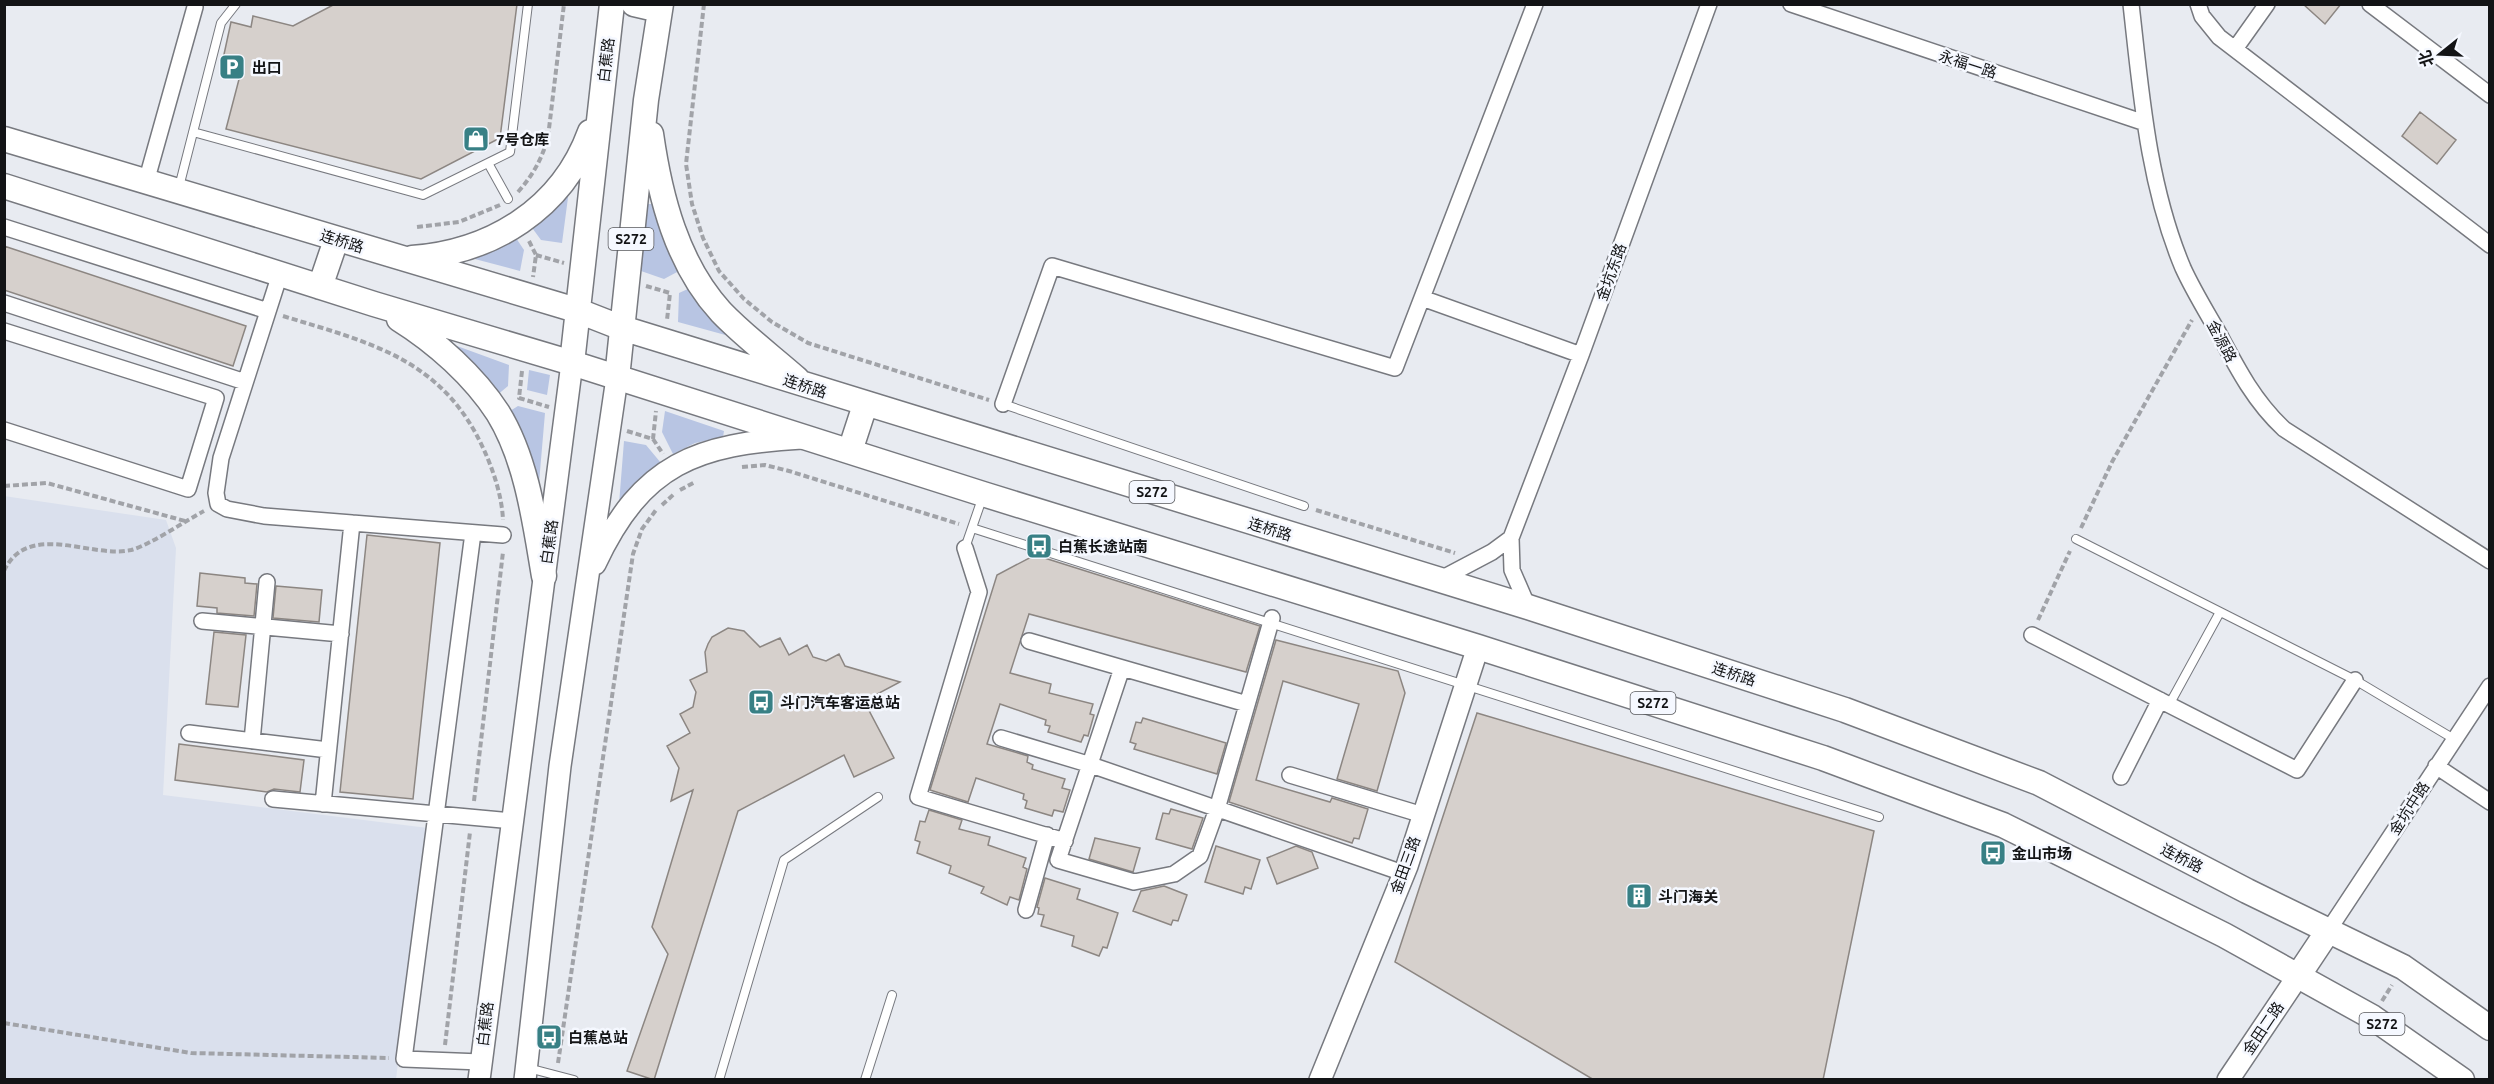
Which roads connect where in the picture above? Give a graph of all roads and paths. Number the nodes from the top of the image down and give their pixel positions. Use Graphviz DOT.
graph roads {
  1 [pos="236,4"];
  2 [pos="528,4"];
  3 [pos="612,4"];
  4 [pos="634,4"];
  5 [pos="704,4"];
  6 [pos="1535,4"];
  7 [pos="1709,4"];
  8 [pos="1791,4"];
  9 [pos="2131,4"];
  10 [pos="2198,4"];
  11 [pos="2267,4"];
  12 [pos="2370,4"];
  13 [pos="195,7"];
  14 [pos="660,7"];
  15 [pos="2235,49"];
  16 [pos="2490,95"];
  17 [pos="646,100"];
  18 [pos="601,101"];
  19 [pos="2145,123"];
  20 [pos="193,132"];
  21 [pos="4,139"];
  22 [pos="489,163"];
  23 [pos="146,182"];
  24 [pos="4,186"];
  25 [pos="177,192"];
  26 [pos="508,199"];
  27 [pos="4,227"];
  28 [pos="336,240"];
  29 [pos="2490,245"];
  30 [pos="401,259"];
  31 [pos="280,274"];
  32 [pos="320,287"];
  33 [pos="1422,298"];
  34 [pos="4,303"];
  35 [pos="374,304"];
  36 [pos="2205,308"];
  37 [pos="576,310"];
  38 [pos="268,311"];
  39 [pos="622,328"];
  40 [pos="4,331"];
  41 [pos="1581,355"];
  42 [pos="572,363"];
  43 [pos="617,378"];
  44 [pos="245,382"];
  45 [pos="803,385"];
  46 [pos="1003,404"];
  47 [pos="865,405"];
  48 [pos="4,430"];
  49 [pos="809,438"];
  50 [pos="850,451"];
  51 [pos="732,469"];
  52 [pos="699,479"];
  53 [pos="4,486"];
  54 [pos="983,494"];
  55 [pos="218,504"];
  56 [pos="1304,506"];
  57 [pos="185,521"];
  58 [pos="352,523"];
  59 [pos="972,528"];
  60 [pos="473,533"];
  61 [pos="503,535"];
  62 [pos="1511,538"];
  63 [pos="2076,539"];
  64 [pos="965,548"];
  65 [pos="1477,560"];
  66 [pos="2490,561"];
  67 [pos="4,571"];
  68 [pos="544,576"];
  69 [pos="587,580"];
  70 [pos="1439,580"];
  71 [pos="267,582"];
  72 [pos="1528,607"];
  73 [pos="2220,612"];
  74 [pos="1272,618"];
  75 [pos="202,621"];
  76 [pos="262,626"];
  77 [pos="341,634"];
  78 [pos="2031,635"];
  79 [pos="1029,641"];
  80 [pos="1478,646"];
  81 [pos="4,658"];
  82 [pos="1122,668"];
  83 [pos="4,680"];
  84 [pos="2355,680"];
  85 [pos="1465,686"];
  86 [pos="2490,686"];
  87 [pos="2164,703"];
  88 [pos="1247,704"];
  89 [pos="189,733"];
  90 [pos="1001,738"];
  91 [pos="2454,739"];
  92 [pos="252,741"];
  93 [pos="328,750"];
  94 [pos="1091,765"];
  95 [pos="2436,766"];
  96 [pos="1290,775"];
  97 [pos="2121,777"];
  98 [pos="878,797"];
  99 [pos="273,799"];
  100 [pos="2490,802"];
  101 [pos="323,804"];
  102 [pos="1217,809"];
  103 [pos="437,814"];
  104 [pos="1423,815"];
  105 [pos="1879,818"];
  106 [pos="512,821"];
  107 [pos="1047,835"];
  108 [pos="1065,841"];
  109 [pos="1403,873"];
  110 [pos="1026,910"];
  111 [pos="2328,931"];
  112 [pos="2403,967"];
  113 [pos="2298,976"];
  114 [pos="892,995"];
  115 [pos="2372,1017"];
  116 [pos="4,1023"];
  117 [pos="2490,1028"];
  118 [pos="404,1059"];
  119 [pos="480,1071"];
  120 [pos="526,1073"];
  121 [pos="557,1075"];
  122 [pos="574,1080"];
  123 [pos="719,1080"];
  124 [pos="865,1080"];
  125 [pos="1320,1080"];
  126 [pos="2228,1080"];
  127 [pos="2462,1080"];
  1 -- 20 [label="lane"];
  2 -- 22 [label="lane"];
  3 -- 18 [label="main road, 白蕉路"];
  4 -- 14 [label="main road"];
  5 -- 46 [label="path"];
  6 -- 33 [label="street"];
  7 -- 41 [label="street, 金坑东路"];
  8 -- 19 [label="street, 永福一路"];
  9 -- 19 [label="street, 金源路"];
  10 -- 15 [label="street"];
  11 -- 15 [label="street"];
  12 -- 16 [label="street"];
  13 -- 23 [label="street"];
  14 -- 17 [label="main road, S272"];
  15 -- 29 [label="street"];
  17 -- 39 [label="main road, S272"];
  17 -- 45 [label="main road"];
  18 -- 30 [label="main road"];
  18 -- 37 [label="main road, 白蕉路"];
  19 -- 36 [label="street, 金源路"];
  20 -- 22 [label="lane"];
  20 -- 25 [label="lane"];
  21 -- 23 [label="main road, 连桥路"];
  22 -- 26 [label="lane"];
  23 -- 25 [label="main road, 连桥路"];
  24 -- 31 [label="main road"];
  25 -- 28 [label="main road, 连桥路"];
  27 -- 38 [label="street"];
  28 -- 30 [label="main road, 连桥路"];
  28 -- 32 [label="main road"];
  30 -- 37 [label="main road, 连桥路"];
  31 -- 32 [label="main road"];
  31 -- 38 [label="street"];
  32 -- 35 [label="main road"];
  33 -- 41 [label="street"];
  33 -- 46 [label="street"];
  34 -- 44 [label="street"];
  35 -- 42 [label="main road"];
  35 -- 68 [label="main road"];
  36 -- 63 [label="path"];
  36 -- 66 [label="street, 金源路"];
  37 -- 39 [label="main road, 连桥路 / S272"];
  37 -- 42 [label="main road, 白蕉路"];
  38 -- 44 [label="street"];
  39 -- 43 [label="main road, S272"];
  39 -- 45 [label="main road, 连桥路 / S272"];
  40 -- 48 [label="street"];
  41 -- 62 [label="street, 金坑东路"];
  42 -- 43 [label="main road, S272"];
  42 -- 68 [label="main road, 白蕉路"];
  43 -- 49 [label="main road, S272"];
  43 -- 69 [label="main road"];
  44 -- 55 [label="street"];
  45 -- 47 [label="main road, 连桥路 / S272"];
  46 -- 56 [label="lane"];
  47 -- 50 [label="main road"];
  47 -- 70 [label="main road, 连桥路 / S272"];
  49 -- 50 [label="main road, S272"];
  49 -- 69 [label="main road"];
  50 -- 54 [label="main road, S272"];
  51 -- 59 [label="path"];
  52 -- 121 [label="path"];
  53 -- 57 [label="path"];
  54 -- 59 [label="lane"];
  54 -- 80 [label="main road, S272"];
  55 -- 57 [label="path"];
  55 -- 58 [label="street"];
  56 -- 65 [label="path"];
  57 -- 67 [label="path"];
  58 -- 60 [label="street"];
  58 -- 77 [label="street"];
  59 -- 64 [label="lane"];
  59 -- 85 [label="lane"];
  60 -- 61 [label="street"];
  60 -- 103 [label="street"];
  62 -- 65 [label="street"];
  62 -- 72 [label="street, 金坑东路"];
  63 -- 73 [label="lane"];
  63 -- 78 [label="path"];
  64 -- 107 [label="street"];
  65 -- 70 [label="street"];
  68 -- 106 [label="main road, 白蕉路"];
  69 -- 120 [label="main road"];
  70 -- 72 [label="main road, 连桥路 / S272"];
  71 -- 76 [label="street"];
  72 -- 111 [label="main road, 连桥路 / S272"];
  73 -- 84 [label="lane"];
  73 -- 87 [label="lane"];
  74 -- 88 [label="street"];
  75 -- 76 [label="street"];
  76 -- 77 [label="street"];
  76 -- 92 [label="street"];
  77 -- 93 [label="street"];
  78 -- 87 [label="street"];
  79 -- 82 [label="street"];
  80 -- 85 [label="main road, 金田三路"];
  80 -- 113 [label="main road, S272"];
  81 -- 83 [label="path"];
  82 -- 88 [label="street"];
  82 -- 94 [label="street"];
  84 -- 87 [label="street"];
  84 -- 91 [label="lane"];
  85 -- 104 [label="main road, 金田三路"];
  85 -- 105 [label="lane"];
  86 -- 91 [label="street, 金坑中路"];
  87 -- 97 [label="street"];
  88 -- 102 [label="street"];
  89 -- 92 [label="street"];
  90 -- 94 [label="street"];
  91 -- 95 [label="street, 金坑中路"];
  92 -- 93 [label="street"];
  93 -- 101 [label="street"];
  94 -- 102 [label="street"];
  94 -- 108 [label="street"];
  95 -- 100 [label="street"];
  95 -- 111 [label="street, 金坑中路"];
  96 -- 104 [label="street"];
  98 -- 123 [label="lane"];
  99 -- 101 [label="street"];
  101 -- 103 [label="street"];
  102 -- 108 [label="street"];
  102 -- 109 [label="street"];
  103 -- 106 [label="street"];
  103 -- 118 [label="street"];
  104 -- 109 [label="main road, 金田三路"];
  106 -- 119 [label="main road, 白蕉路"];
  107 -- 108 [label="street"];
  107 -- 110 [label="street"];
  109 -- 125 [label="main road, 金田三路"];
  111 -- 112 [label="main road, 连桥路 / S272"];
  111 -- 113 [label="main road"];
  112 -- 115 [label="path"];
  112 -- 117 [label="main road, 连桥路 / S272"];
  113 -- 115 [label="main road, S272"];
  113 -- 126 [label="main road, 金田二路"];
  114 -- 124 [label="lane"];
  115 -- 127 [label="main road, S272"];
  116 -- 118 [label="path"];
  118 -- 119 [label="street"];
  120 -- 121 [label="lane"];
  121 -- 122 [label="lane"];
}
